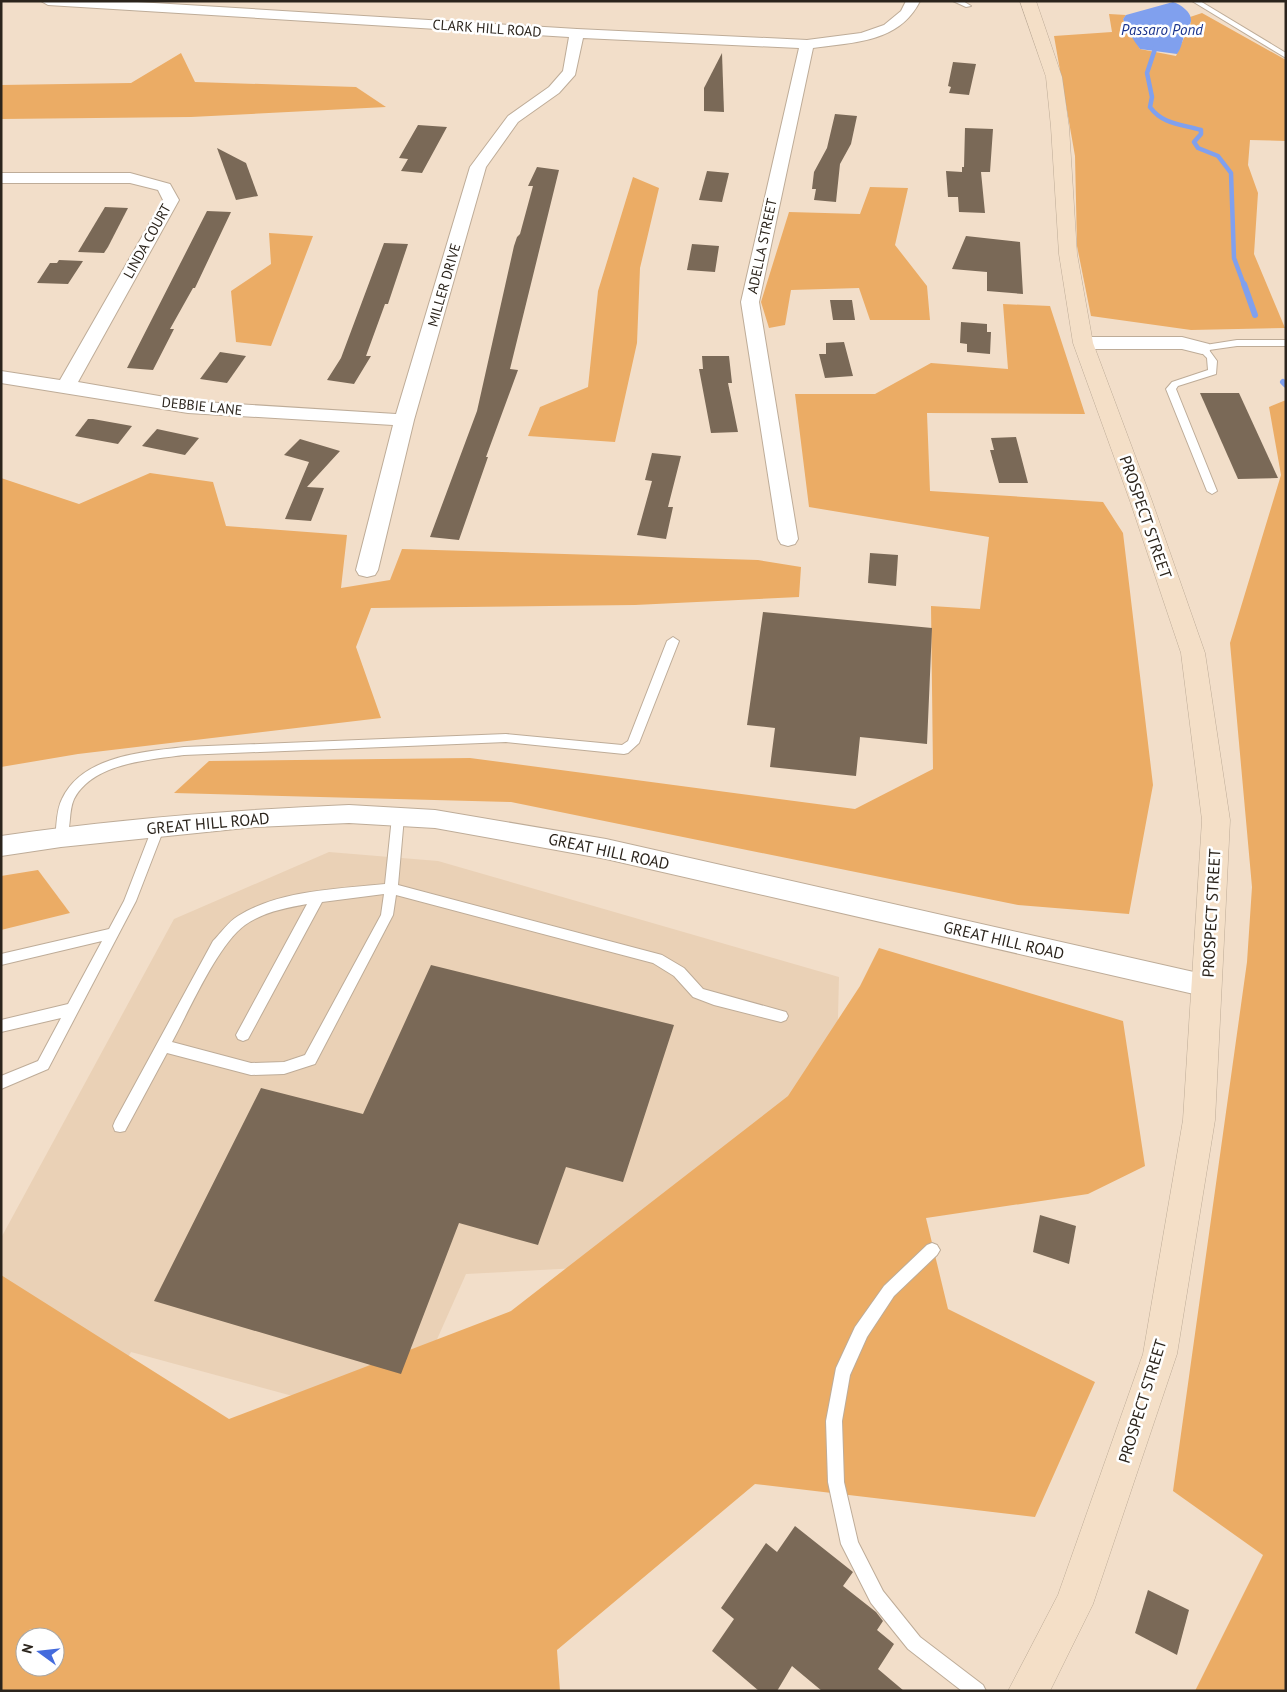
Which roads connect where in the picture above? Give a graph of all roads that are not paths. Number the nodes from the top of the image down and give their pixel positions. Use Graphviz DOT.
graph roads {
  1 [pos="48,1"];
  2 [pos="912,1"];
  3 [pos="956,1"];
  4 [pos="1028,1"];
  5 [pos="1195,1"];
  6 [pos="968,6"];
  7 [pos="577,33"];
  8 [pos="807,44"];
  9 [pos="1286,56"];
  10 [pos="1,178"];
  11 [pos="1083,343"];
  12 [pos="1286,343"];
  13 [pos="1202,348"];
  14 [pos="1,377"];
  15 [pos="66,386"];
  16 [pos="404,420"];
  17 [pos="1212,491"];
  18 [pos="788,539"];
  19 [pos="367,570"];
  20 [pos="673,641"];
  21 [pos="398,817"];
  22 [pos="159,826"];
  23 [pos="62,837"];
  24 [pos="1,846"];
  25 [pos="391,888"];
  26 [pos="317,898"];
  27 [pos="113,933"];
  28 [pos="1,960"];
  29 [pos="1207,986"];
  30 [pos="73,1010"];
  31 [pos="781,1016"];
  32 [pos="1,1026"];
  33 [pos="243,1035"];
  34 [pos="164,1046"];
  35 [pos="1,1083"];
  36 [pos="120,1126"];
  37 [pos="932,1250"];
  38 [pos="976,1691"];
  39 [pos="1028,1691"];
  1 -- 7 [label="street, CLARK HILL ROAD"];
  2 -- 8 [label="street, CLARK HILL ROAD"];
  3 -- 6 [label="lane"];
  4 -- 11 [label="main road, PROSPECT STREET"];
  5 -- 9 [label="lane"];
  7 -- 8 [label="street, CLARK HILL ROAD"];
  7 -- 16 [label="street, MILLER DRIVE"];
  8 -- 18 [label="street, ADELLA STREET"];
  10 -- 15 [label="street, LINDA COURT"];
  11 -- 13 [label="street"];
  11 -- 29 [label="main road, PROSPECT STREET"];
  12 -- 13 [label="lane"];
  13 -- 17 [label="lane"];
  14 -- 15 [label="street, DEBBIE LANE"];
  15 -- 16 [label="street, DEBBIE LANE"];
  16 -- 19 [label="street, MILLER DRIVE"];
  20 -- 23 [label="lane"];
  21 -- 22 [label="street, GREAT HILL ROAD"];
  21 -- 25 [label="lane"];
  21 -- 29 [label="street, GREAT HILL ROAD"];
  22 -- 23 [label="street, GREAT HILL ROAD"];
  22 -- 27 [label="lane"];
  23 -- 24 [label="street, GREAT HILL ROAD"];
  25 -- 26 [label="lane"];
  25 -- 31 [label="lane"];
  25 -- 34 [label="lane"];
  26 -- 33 [label="lane"];
  26 -- 34 [label="lane"];
  27 -- 28 [label="lane"];
  27 -- 30 [label="lane"];
  29 -- 39 [label="main road, PROSPECT STREET"];
  30 -- 32 [label="lane"];
  30 -- 35 [label="lane"];
  34 -- 36 [label="lane"];
  37 -- 38 [label="lane"];
}
